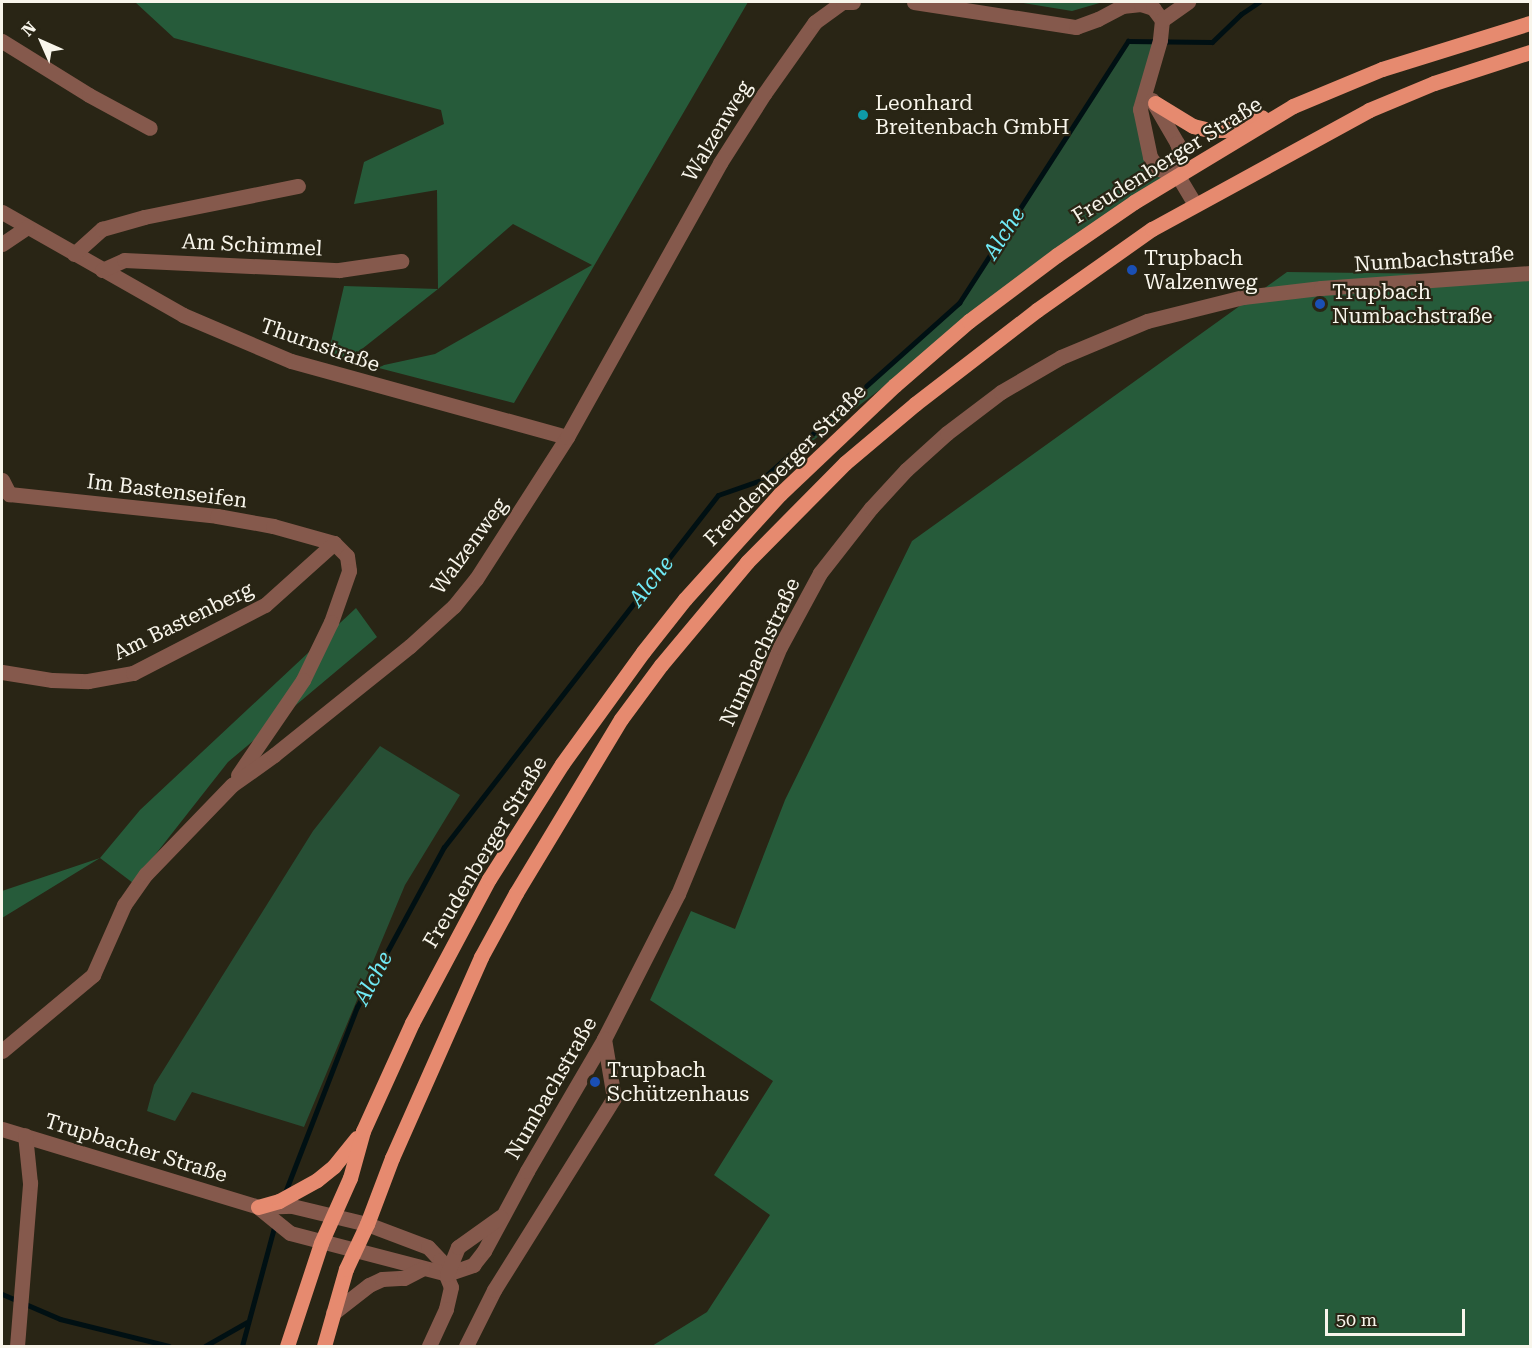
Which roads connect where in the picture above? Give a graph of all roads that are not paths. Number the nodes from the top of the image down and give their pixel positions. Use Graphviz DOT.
graph roads {
  1 [pos="843,2"];
  2 [pos="853,2"];
  3 [pos="914,2"];
  4 [pos="1188,2"];
  5 [pos="1162,20"];
  6 [pos="1530,23"];
  7 [pos="2,42"];
  8 [pos="1530,51"];
  9 [pos="1151,99"];
  10 [pos="1293,106"];
  11 [pos="150,128"];
  12 [pos="1178,176"];
  13 [pos="298,186"];
  14 [pos="1196,204"];
  15 [pos="2,212"];
  16 [pos="27,228"];
  17 [pos="2,244"];
  18 [pos="74,255"];
  19 [pos="401,261"];
  20 [pos="102,270"];
  21 [pos="1530,273"];
  22 [pos="567,437"];
  23 [pos="2,480"];
  24 [pos="333,543"];
  25 [pos="2,672"];
  26 [pos="232,785"];
  27 [pos="604,1039"];
  28 [pos="2,1051"];
  29 [pos="2,1129"];
  30 [pos="363,1131"];
  31 [pos="25,1135"];
  32 [pos="295,1199"];
  33 [pos="258,1208"];
  34 [pos="504,1213"];
  35 [pos="333,1216"];
  36 [pos="367,1224"];
  37 [pos="321,1243"];
  38 [pos="356,1248"];
  39 [pos="422,1269"];
  40 [pos="447,1274"];
  41 [pos="333,1313"];
  42 [pos="17,1347"];
  43 [pos="287,1347"];
  44 [pos="324,1347"];
  45 [pos="429,1347"];
  46 [pos="466,1347"];
  1 -- 2 [label="street, Walzenweg"];
  1 -- 22 [label="street, Walzenweg"];
  3 -- 5 [label="street"];
  4 -- 5 [label="street"];
  5 -- 9 [label="street"];
  6 -- 10 [label="main road, Freudenberger Straße"];
  7 -- 11 [label="street"];
  8 -- 14 [label="main road, Freudenberger Straße"];
  9 -- 10 [label="main road"];
  9 -- 12 [label="street"];
  9 -- 12 [label="street"];
  10 -- 12 [label="main road, Freudenberger Straße"];
  12 -- 14 [label="street"];
  12 -- 30 [label="main road, Freudenberger Straße"];
  13 -- 18 [label="street"];
  14 -- 36 [label="main road, Freudenberger Straße"];
  15 -- 16 [label="street, Thurnstraße"];
  16 -- 17 [label="street"];
  16 -- 18 [label="street, Thurnstraße"];
  18 -- 20 [label="street, Thurnstraße"];
  19 -- 20 [label="street, Am Schimmel"];
  20 -- 22 [label="street, Thurnstraße"];
  21 -- 27 [label="street, Numbachstraße"];
  22 -- 26 [label="street, Walzenweg"];
  23 -- 24 [label="street, Im Bastenseifen"];
  24 -- 25 [label="street, Am Bastenberg"];
  24 -- 26 [label="street"];
  26 -- 28 [label="street, Walzenweg"];
  27 -- 34 [label="street, Numbachstraße"];
  27 -- 46 [label="street"];
  29 -- 31 [label="street, Trupbacher Straße"];
  30 -- 32 [label="main road"];
  30 -- 35 [label="main road, Freudenberger Straße"];
  31 -- 33 [label="street, Trupbacher Straße"];
  31 -- 42 [label="street"];
  32 -- 33 [label="main road"];
  32 -- 35 [label="street"];
  33 -- 37 [label="street, Trupbacher Straße"];
  34 -- 40 [label="street, Numbachstraße"];
  34 -- 40 [label="street, Numbachstraße"];
  35 -- 36 [label="street"];
  35 -- 37 [label="main road, Freudenberger Straße"];
  36 -- 38 [label="main road, Freudenberger Straße"];
  36 -- 40 [label="street"];
  37 -- 38 [label="street"];
  37 -- 43 [label="main road, Freudenberger Straße"];
  38 -- 39 [label="street"];
  38 -- 41 [label="main road, Freudenberger Straße"];
  39 -- 40 [label="street"];
  39 -- 41 [label="street"];
  40 -- 45 [label="street"];
  41 -- 44 [label="main road, Freudenberger Straße"];
}
